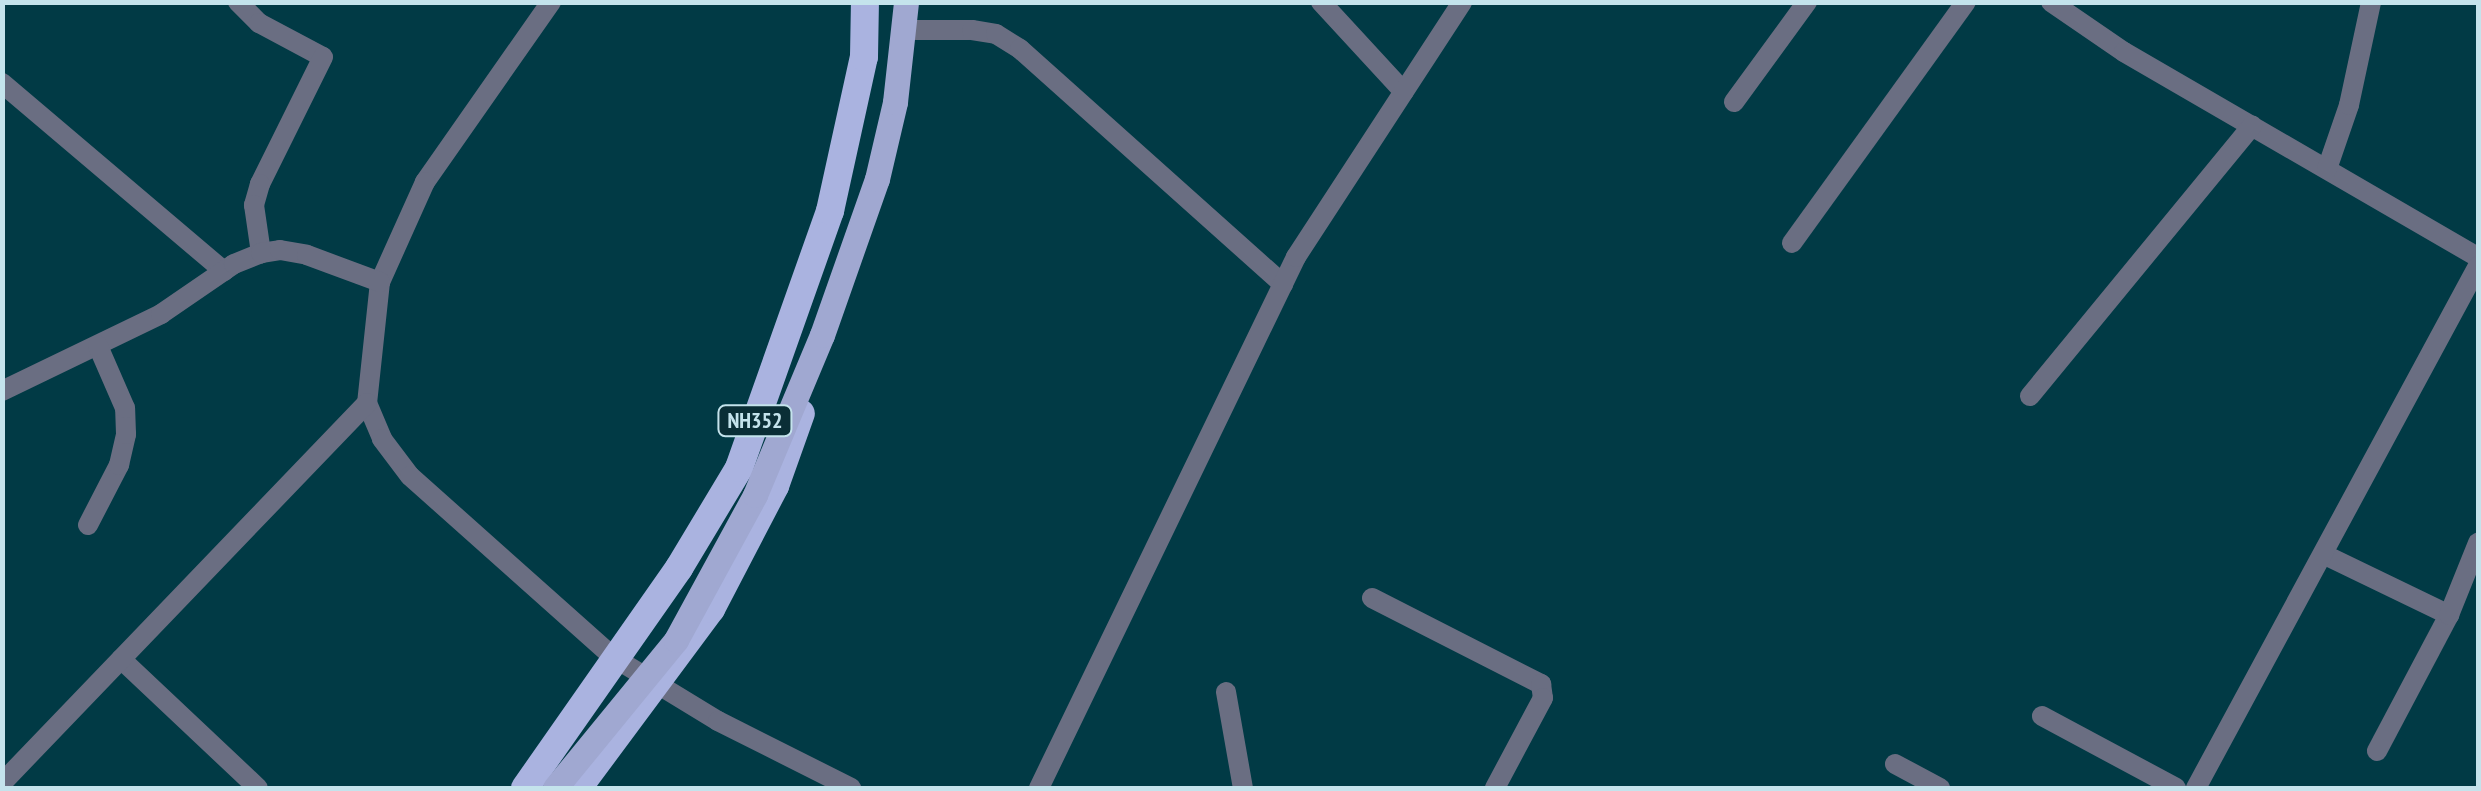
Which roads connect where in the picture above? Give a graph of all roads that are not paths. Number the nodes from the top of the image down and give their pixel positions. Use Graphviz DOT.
graph roads {
  1 [pos="238,2"];
  2 [pos="551,2"];
  3 [pos="864,2"];
  4 [pos="1321,2"];
  5 [pos="1462,2"];
  6 [pos="1807,2"];
  7 [pos="1966,2"];
  8 [pos="2052,2"];
  9 [pos="2371,2"];
  10 [pos="907,12"];
  11 [pos="2,83"];
  12 [pos="1404,92"];
  13 [pos="1734,102"];
  14 [pos="2252,126"];
  15 [pos="2327,169"];
  16 [pos="1792,243"];
  17 [pos="261,254"];
  18 [pos="2478,257"];
  19 [pos="2478,266"];
  20 [pos="224,272"];
  21 [pos="380,282"];
  22 [pos="1283,284"];
  23 [pos="98,346"];
  24 [pos="2,391"];
  25 [pos="2030,396"];
  26 [pos="367,403"];
  27 [pos="88,526"];
  28 [pos="2478,543"];
  29 [pos="2325,555"];
  30 [pos="1372,598"];
  31 [pos="2448,615"];
  32 [pos="613,658"];
  33 [pos="121,659"];
  34 [pos="655,686"];
  35 [pos="1226,692"];
  36 [pos="2042,716"];
  37 [pos="2377,751"];
  38 [pos="1895,764"];
  39 [pos="2,783"];
  40 [pos="258,788"];
  41 [pos="525,788"];
  42 [pos="554,788"];
  43 [pos="578,788"];
  44 [pos="851,788"];
  45 [pos="1040,788"];
  46 [pos="1243,788"];
  47 [pos="1495,788"];
  48 [pos="1940,788"];
  49 [pos="2176,788"];
  50 [pos="2196,788"];
  1 -- 17 [label="street"];
  2 -- 21 [label="street"];
  3 -- 32 [label="highway, NH352"];
  4 -- 12 [label="street"];
  5 -- 12 [label="street"];
  6 -- 13 [label="street"];
  7 -- 16 [label="street"];
  8 -- 14 [label="street"];
  9 -- 15 [label="street"];
  10 -- 22 [label="street"];
  10 -- 34 [label="highway, NH352"];
  10 -- 42 [label="main road, bridge"];
  11 -- 20 [label="street"];
  12 -- 22 [label="street"];
  14 -- 15 [label="street"];
  14 -- 25 [label="street"];
  15 -- 18 [label="street"];
  17 -- 20 [label="street"];
  17 -- 21 [label="street"];
  19 -- 29 [label="street"];
  20 -- 23 [label="street"];
  21 -- 26 [label="street"];
  22 -- 45 [label="street"];
  23 -- 24 [label="street"];
  23 -- 27 [label="street"];
  26 -- 32 [label="street"];
  26 -- 33 [label="street"];
  28 -- 31 [label="street"];
  29 -- 31 [label="street"];
  29 -- 50 [label="street"];
  30 -- 47 [label="street"];
  31 -- 37 [label="street"];
  32 -- 34 [label="street"];
  32 -- 41 [label="highway, NH352"];
  33 -- 39 [label="street"];
  33 -- 40 [label="street"];
  34 -- 43 [label="highway, NH352"];
  34 -- 44 [label="street"];
  35 -- 46 [label="street"];
  36 -- 49 [label="street"];
  38 -- 48 [label="street"];
}
